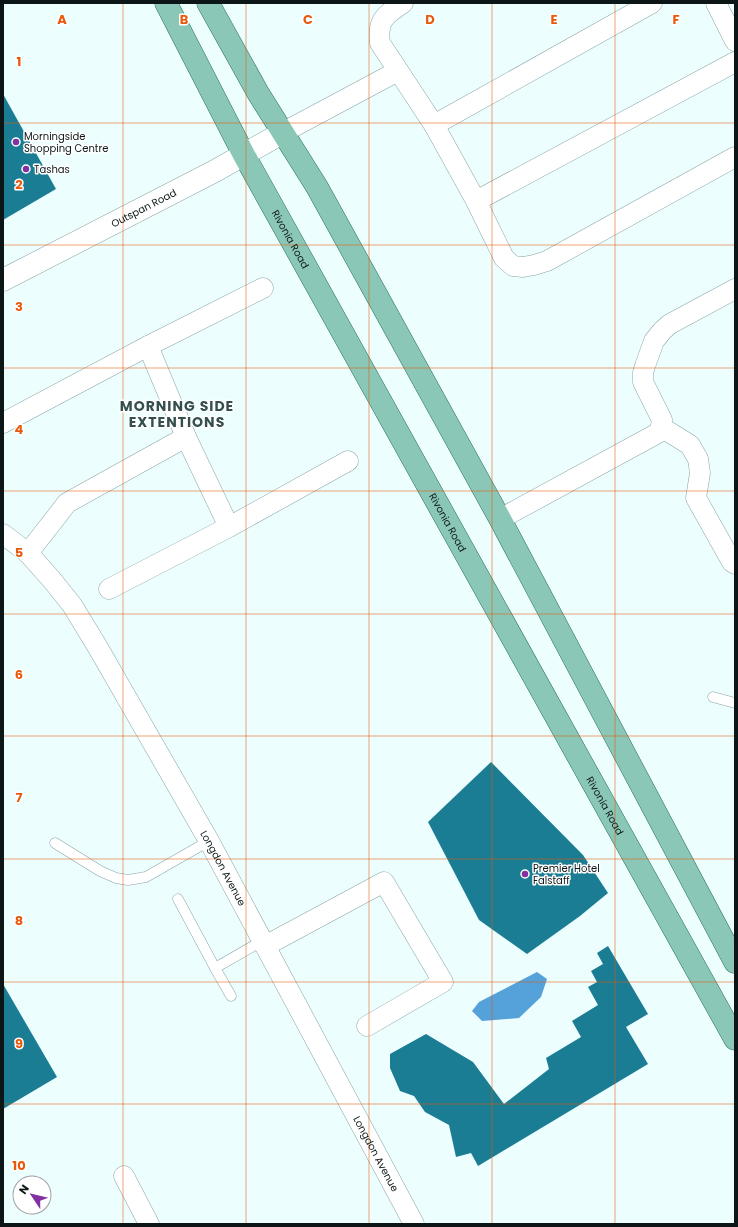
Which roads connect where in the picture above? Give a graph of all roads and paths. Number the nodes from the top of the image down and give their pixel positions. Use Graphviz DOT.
graph roads {
  1 [pos="166,3"];
  2 [pos="208,3"];
  3 [pos="403,3"];
  4 [pos="652,3"];
  5 [pos="716,3"];
  6 [pos="735,41"];
  7 [pos="735,62"];
  8 [pos="398,71"];
  9 [pos="434,125"];
  10 [pos="282,133"];
  11 [pos="244,155"];
  12 [pos="735,157"];
  13 [pos="476,202"];
  14 [pos="3,280"];
  15 [pos="263,288"];
  16 [pos="735,289"];
  17 [pos="148,346"];
  18 [pos="3,423"];
  19 [pos="661,427"];
  20 [pos="186,437"];
  21 [pos="348,461"];
  22 [pos="500,519"];
  23 [pos="228,527"];
  24 [pos="3,534"];
  25 [pos="28,553"];
  26 [pos="735,564"];
  27 [pos="109,589"];
  28 [pos="713,697"];
  29 [pos="735,703"];
  30 [pos="209,841"];
  31 [pos="55,843"];
  32 [pos="178,899"];
  33 [pos="263,944"];
  34 [pos="735,962"];
  35 [pos="215,968"];
  36 [pos="231,996"];
  37 [pos="367,1026"];
  38 [pos="735,1040"];
  39 [pos="124,1176"];
  40 [pos="149,1224"];
  41 [pos="414,1224"];
  1 -- 11 [label="main road, Rivonia Road"];
  2 -- 10 [label="main road"];
  3 -- 8 [label="street"];
  4 -- 9 [label="street"];
  5 -- 6 [label="street"];
  7 -- 13 [label="street"];
  8 -- 9 [label="street"];
  8 -- 10 [label="street"];
  9 -- 13 [label="street"];
  10 -- 11 [label="street, Outspan Road"];
  10 -- 22 [label="main road"];
  11 -- 14 [label="street, Outspan Road"];
  11 -- 38 [label="main road, Rivonia Road"];
  12 -- 13 [label="street"];
  15 -- 17 [label="street"];
  16 -- 19 [label="street"];
  17 -- 18 [label="street"];
  17 -- 20 [label="street"];
  19 -- 22 [label="street"];
  19 -- 26 [label="street"];
  20 -- 23 [label="street"];
  20 -- 25 [label="street"];
  21 -- 23 [label="street"];
  22 -- 34 [label="main road"];
  23 -- 27 [label="street"];
  24 -- 25 [label="street, Longdon Avenue"];
  25 -- 30 [label="street, Longdon Avenue"];
  28 -- 29 [label="lane"];
  30 -- 31 [label="lane"];
  30 -- 33 [label="street, Longdon Avenue"];
  32 -- 35 [label="lane"];
  33 -- 35 [label="lane"];
  33 -- 37 [label="street"];
  33 -- 41 [label="street, Longdon Avenue"];
  35 -- 36 [label="lane"];
  39 -- 40 [label="street"];
}
